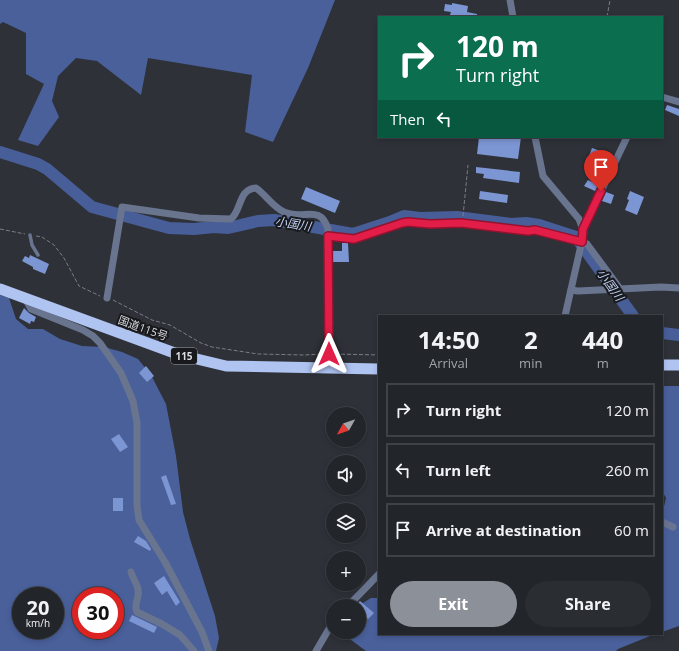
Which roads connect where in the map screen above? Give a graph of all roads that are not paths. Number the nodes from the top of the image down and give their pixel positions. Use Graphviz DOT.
graph roads {
  1 [pos="510,0"];
  2 [pos="513,16"];
  3 [pos="663,97"];
  4 [pos="679,102"];
  5 [pos="535,138"];
  6 [pos="627,138"];
  7 [pos="583,229"];
  8 [pos="30,235"];
  9 [pos="328,236"];
  10 [pos="582,242"];
  11 [pos="38,255"];
  12 [pos="679,288"];
  13 [pos="0,289"];
  14 [pos="571,290"];
  15 [pos="621,290"];
  16 [pos="25,298"];
  17 [pos="107,298"];
  18 [pos="565,315"];
  19 [pos="329,354"];
  20 [pos="663,365"];
  21 [pos="679,365"];
  22 [pos="378,369"];
  23 [pos="663,522"];
  24 [pos="673,527"];
  25 [pos="131,572"];
  26 [pos="378,575"];
  27 [pos="355,599"];
  28 [pos="326,634"];
  29 [pos="194,651"];
  30 [pos="208,651"];
  31 [pos="316,651"];
  1 -- 2 [label="street"];
  3 -- 4 [label="street"];
  5 -- 7 [label="street"];
  6 -- 7 [label="street"];
  7 -- 10 [label="street"];
  8 -- 11 [label="lane"];
  9 -- 10 [label="street"];
  9 -- 17 [label="street"];
  9 -- 19 [label="street"];
  10 -- 14 [label="street"];
  10 -- 15 [label="street"];
  12 -- 15 [label="street"];
  13 -- 16 [label="highway, 国道115号 / 115"];
  14 -- 15 [label="street"];
  14 -- 18 [label="street"];
  16 -- 22 [label="highway, 国道115号 / 115"];
  16 -- 30 [label="street"];
  20 -- 21 [label="highway"];
  23 -- 24 [label="street"];
  25 -- 29 [label="street"];
  26 -- 27 [label="street"];
  28 -- 31 [label="street"];
}
